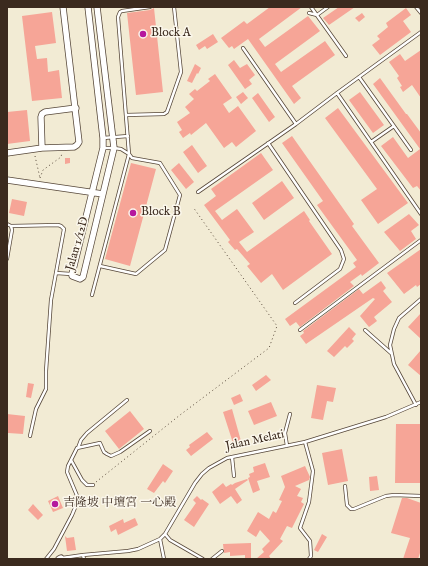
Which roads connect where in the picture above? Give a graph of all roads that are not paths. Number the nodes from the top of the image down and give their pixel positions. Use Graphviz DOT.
graph roads {
  1 [pos="63,7"];
  2 [pos="88,7"];
  3 [pos="98,7"];
  4 [pos="150,7"];
  5 [pos="174,7"];
  6 [pos="311,7"];
  7 [pos="328,7"];
  8 [pos="416,7"];
  9 [pos="309,13"];
  10 [pos="421,13"];
  11 [pos="317,15"];
  12 [pos="421,32"];
  13 [pos="243,48"];
  14 [pos="346,56"];
  15 [pos="359,77"];
  16 [pos="337,93"];
  17 [pos="76,108"];
  18 [pos="126,115"];
  19 [pos="296,124"];
  20 [pos="394,126"];
  21 [pos="128,136"];
  22 [pos="113,137"];
  23 [pos="103,138"];
  24 [pos="371,142"];
  25 [pos="268,143"];
  26 [pos="42,148"];
  27 [pos="103,148"];
  28 [pos="114,148"];
  29 [pos="411,150"];
  30 [pos="7,153"];
  31 [pos="129,154"];
  32 [pos="7,180"];
  33 [pos="92,192"];
  34 [pos="198,192"];
  35 [pos="103,194"];
  36 [pos="421,214"];
  37 [pos="7,224"];
  38 [pos="11,226"];
  39 [pos="421,240"];
  40 [pos="7,259"];
  41 [pos="100,266"];
  42 [pos="56,273"];
  43 [pos="72,274"];
  44 [pos="92,295"];
  45 [pos="421,299"];
  46 [pos="295,303"];
  47 [pos="300,330"];
  48 [pos="365,330"];
  49 [pos="392,354"];
  50 [pos="127,400"];
  51 [pos="421,402"];
  52 [pos="416,405"];
  53 [pos="290,414"];
  54 [pos="150,431"];
  55 [pos="30,436"];
  56 [pos="306,442"];
  57 [pos="287,446"];
  58 [pos="77,448"];
  59 [pos="232,457"];
  60 [pos="71,460"];
  61 [pos="234,476"];
  62 [pos="92,484"];
  63 [pos="345,486"];
  64 [pos="421,496"];
  65 [pos="165,534"];
  66 [pos="160,539"];
  67 [pos="222,552"];
  68 [pos="83,554"];
  69 [pos="60,558"];
  70 [pos="46,559"];
  71 [pos="84,559"];
  72 [pos="164,559"];
  73 [pos="203,559"];
  74 [pos="212,559"];
  75 [pos="309,559"];
  1 -- 17 [label="street"];
  2 -- 23 [label="street, Jalan 1/12D"];
  3 -- 22 [label="street, Jalan 1/12D"];
  4 -- 18 [label="lane"];
  5 -- 18 [label="lane"];
  6 -- 11 [label="lane"];
  7 -- 11 [label="lane"];
  8 -- 10 [label="lane"];
  9 -- 11 [label="lane"];
  11 -- 14 [label="lane"];
  12 -- 15 [label="lane"];
  13 -- 19 [label="lane"];
  15 -- 16 [label="lane"];
  15 -- 20 [label="lane"];
  16 -- 19 [label="lane"];
  16 -- 24 [label="lane"];
  17 -- 26 [label="street"];
  17 -- 26 [label="street"];
  18 -- 21 [label="lane"];
  19 -- 25 [label="lane"];
  20 -- 24 [label="lane"];
  20 -- 29 [label="lane"];
  21 -- 22 [label="lane"];
  21 -- 31 [label="lane"];
  22 -- 23 [label="lane"];
  22 -- 28 [label="street, Jalan 1/12D"];
  23 -- 27 [label="street, Jalan 1/12D"];
  24 -- 36 [label="lane"];
  25 -- 34 [label="lane"];
  25 -- 46 [label="lane"];
  26 -- 30 [label="street"];
  27 -- 28 [label="lane"];
  27 -- 33 [label="street, Jalan 1/12D"];
  28 -- 31 [label="lane"];
  28 -- 35 [label="street, Jalan 1/12D"];
  31 -- 41 [label="lane"];
  31 -- 41 [label="lane"];
  32 -- 33 [label="street"];
  33 -- 35 [label="street"];
  33 -- 43 [label="street, Jalan 1/12D"];
  35 -- 43 [label="street, Jalan 1/12D"];
  37 -- 38 [label="lane"];
  38 -- 40 [label="lane"];
  38 -- 42 [label="lane"];
  39 -- 47 [label="lane"];
  41 -- 44 [label="lane"];
  42 -- 43 [label="lane"];
  42 -- 55 [label="lane"];
  45 -- 49 [label="lane"];
  48 -- 49 [label="lane"];
  49 -- 52 [label="lane"];
  50 -- 58 [label="lane"];
  51 -- 52 [label="lane, Jalan Melati"];
  52 -- 56 [label="lane, Jalan Melati"];
  53 -- 57 [label="lane"];
  54 -- 58 [label="lane"];
  56 -- 57 [label="lane, Jalan Melati"];
  56 -- 75 [label="lane"];
  57 -- 59 [label="lane, Jalan Melati"];
  58 -- 60 [label="lane"];
  59 -- 61 [label="lane"];
  59 -- 65 [label="lane, Jalan Melati"];
  60 -- 62 [label="lane"];
  60 -- 70 [label="lane"];
  63 -- 64 [label="lane"];
  65 -- 66 [label="lane, Jalan Melati"];
  65 -- 73 [label="lane"];
  66 -- 68 [label="lane, Jalan Melati"];
  66 -- 72 [label="lane"];
  67 -- 74 [label="lane"];
  68 -- 69 [label="lane, Jalan Melati"];
  68 -- 71 [label="lane"];
}
